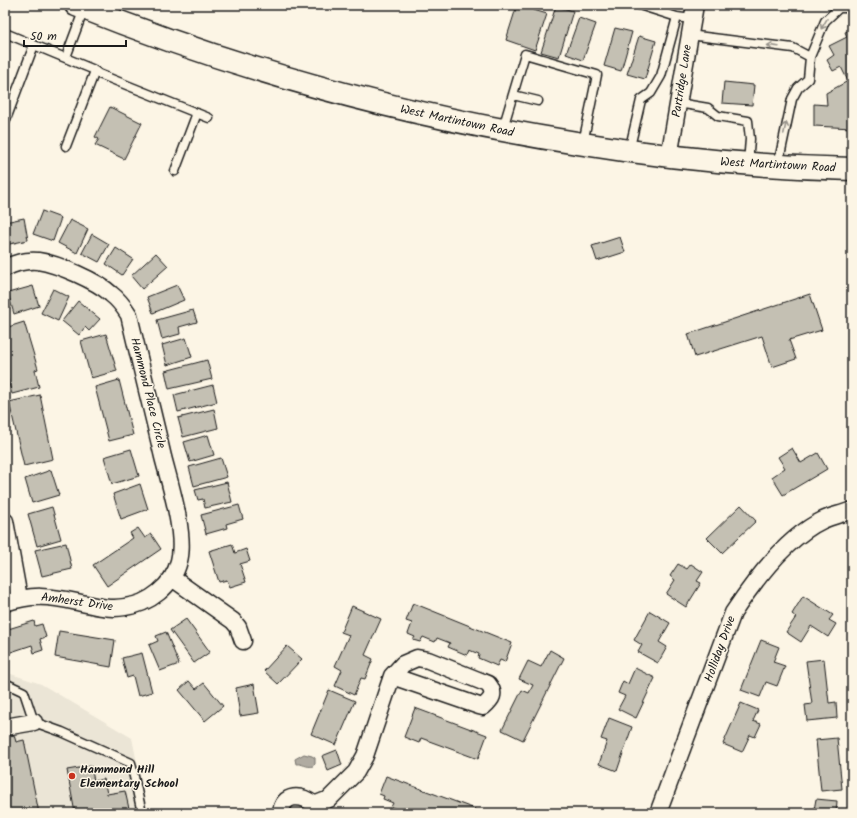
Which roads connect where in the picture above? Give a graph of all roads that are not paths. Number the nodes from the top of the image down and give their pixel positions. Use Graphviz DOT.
graph roads {
  1 [pos="639,5"];
  2 [pos="80,7"];
  3 [pos="852,8"];
  4 [pos="688,14"];
  5 [pos="5,33"];
  6 [pos="689,35"];
  7 [pos="34,45"];
  8 [pos="810,56"];
  9 [pos="66,57"];
  10 [pos="95,71"];
  11 [pos="513,95"];
  12 [pos="538,101"];
  13 [pos="678,103"];
  14 [pos="197,114"];
  15 [pos="210,118"];
  16 [pos="5,122"];
  17 [pos="502,131"];
  18 [pos="582,144"];
  19 [pos="66,146"];
  20 [pos="629,151"];
  21 [pos="669,157"];
  22 [pos="748,164"];
  23 [pos="778,166"];
  24 [pos="852,169"];
  25 [pos="175,171"];
  26 [pos="5,268"];
  27 [pos="852,510"];
  28 [pos="5,521"];
  29 [pos="172,578"];
  30 [pos="12,600"];
  31 [pos="148,600"];
  32 [pos="243,641"];
  33 [pos="392,676"];
  34 [pos="5,683"];
  35 [pos="34,722"];
  36 [pos="5,727"];
  37 [pos="315,809"];
  38 [pos="142,813"];
  39 [pos="281,813"];
  40 [pos="658,813"];
  1 -- 4 [label="lane"];
  2 -- 9 [label="lane"];
  2 -- 17 [label="main road, West Martintown Road"];
  3 -- 8 [label="lane, one-way"];
  4 -- 6 [label="street, Partridge Lane"];
  4 -- 20 [label="lane"];
  5 -- 7 [label="lane"];
  8 -- 6 [label="lane, one-way"];
  6 -- 13 [label="street, Partridge Lane"];
  7 -- 9 [label="lane"];
  7 -- 16 [label="lane"];
  23 -- 8 [label="lane, one-way"];
  9 -- 10 [label="lane"];
  10 -- 14 [label="lane"];
  10 -- 19 [label="lane"];
  11 -- 12 [label="lane"];
  11 -- 17 [label="lane"];
  11 -- 18 [label="lane"];
  13 -- 21 [label="street, Partridge Lane"];
  13 -- 22 [label="lane"];
  14 -- 15 [label="lane"];
  14 -- 25 [label="lane"];
  17 -- 18 [label="main road, West Martintown Road"];
  18 -- 20 [label="main road, West Martintown Road"];
  20 -- 21 [label="main road, West Martintown Road"];
  21 -- 22 [label="main road, West Martintown Road"];
  22 -- 23 [label="main road, West Martintown Road"];
  23 -- 24 [label="main road, West Martintown Road"];
  26 -- 29 [label="street, Hammond Place Circle"];
  27 -- 40 [label="street, Holliday Drive"];
  28 -- 30 [label="street"];
  29 -- 31 [label="street, Hammond Place Circle"];
  29 -- 32 [label="street"];
  30 -- 31 [label="street, Amherst Drive"];
  33 -- 33 [label="street"];
  33 -- 37 [label="street"];
  34 -- 35 [label="lane"];
  35 -- 36 [label="street"];
  35 -- 38 [label="lane"];
  37 -- 39 [label="street"];
}
